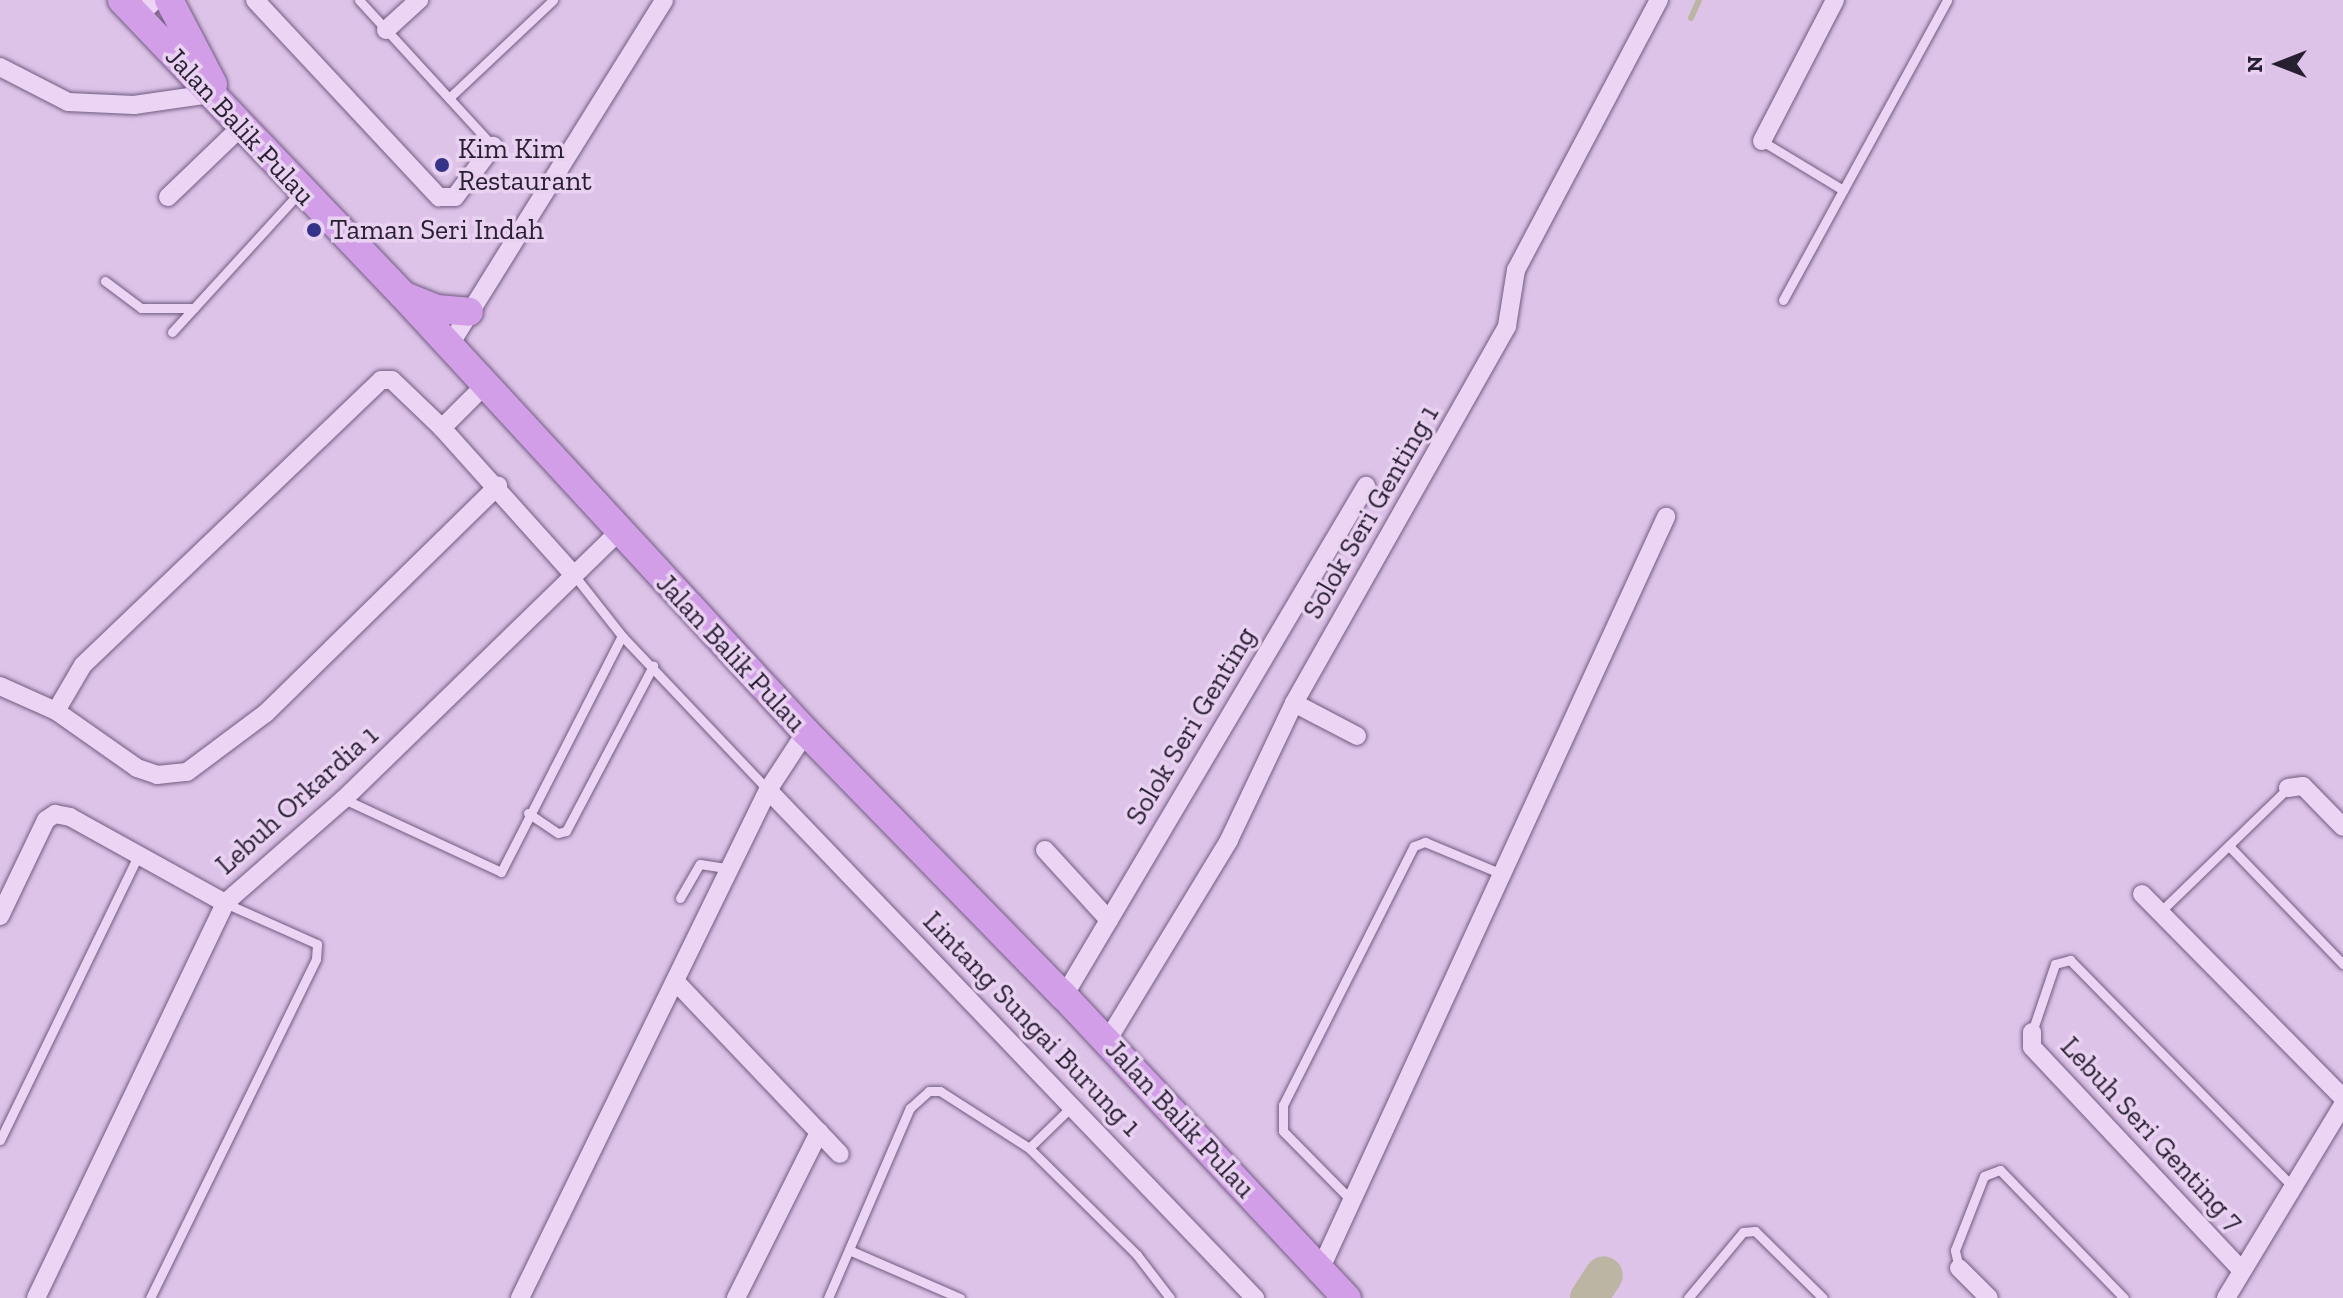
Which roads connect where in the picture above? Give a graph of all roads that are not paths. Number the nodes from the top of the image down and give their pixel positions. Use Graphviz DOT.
graph roads {
  1 [pos="169,0"];
  2 [pos="255,0"];
  3 [pos="359,0"];
  4 [pos="419,0"];
  5 [pos="553,0"];
  6 [pos="664,0"];
  7 [pos="1659,0"];
  8 [pos="1835,0"];
  9 [pos="1947,0"];
  10 [pos="138,6"];
  11 [pos="386,30"];
  12 [pos="0,67"];
  13 [pos="449,98"];
  14 [pos="226,112"];
  15 [pos="1762,141"];
  16 [pos="493,146"];
  17 [pos="1843,190"];
  18 [pos="302,191"];
  19 [pos="168,197"];
  20 [pos="105,281"];
  21 [pos="403,295"];
  22 [pos="1783,300"];
  23 [pos="194,308"];
  24 [pos="469,312"];
  25 [pos="172,332"];
  26 [pos="449,346"];
  27 [pos="485,385"];
  28 [pos="442,428"];
  29 [pos="498,486"];
  30 [pos="1366,486"];
  31 [pos="1666,517"];
  32 [pos="618,533"];
  33 [pos="574,575"];
  34 [pos="622,636"];
  35 [pos="653,666"];
  36 [pos="0,686"];
  37 [pos="1294,703"];
  38 [pos="56,711"];
  39 [pos="806,732"];
  40 [pos="1357,736"];
  41 [pos="2288,788"];
  42 [pos="768,790"];
  43 [pos="344,799"];
  44 [pos="528,813"];
  45 [pos="2343,827"];
  46 [pos="2230,847"];
  47 [pos="1045,850"];
  48 [pos="138,856"];
  49 [pos="732,869"];
  50 [pos="1502,874"];
  51 [pos="2142,894"];
  52 [pos="680,898"];
  53 [pos="225,903"];
  54 [pos="2160,912"];
  55 [pos="0,916"];
  56 [pos="1109,920"];
  57 [pos="2343,964"];
  58 [pos="677,983"];
  59 [pos="1064,996"];
  60 [pos="2032,1032"];
  61 [pos="1107,1041"];
  62 [pos="2343,1098"];
  63 [pos="2343,1105"];
  64 [pos="1072,1106"];
  65 [pos="819,1132"];
  66 [pos="0,1140"];
  67 [pos="1029,1148"];
  68 [pos="840,1154"];
  69 [pos="2293,1187"];
  70 [pos="1352,1201"];
  71 [pos="849,1250"];
  72 [pos="1959,1268"];
  73 [pos="1320,1270"];
  74 [pos="2242,1271"];
  75 [pos="36,1298"];
  76 [pos="150,1298"];
  77 [pos="520,1298"];
  78 [pos="736,1298"];
  79 [pos="828,1298"];
  80 [pos="960,1298"];
  81 [pos="1170,1298"];
  82 [pos="1255,1298"];
  83 [pos="1347,1298"];
  84 [pos="1688,1298"];
  85 [pos="1823,1298"];
  86 [pos="1989,1298"];
  87 [pos="2124,1298"];
  88 [pos="2226,1298"];
  1 -- 14 [label="main road"];
  2 -- 16 [label="street"];
  3 -- 11 [label="lane"];
  4 -- 11 [label="street"];
  5 -- 13 [label="lane"];
  6 -- 24 [label="street"];
  7 -- 37 [label="street, Solok Seri Genting 1"];
  8 -- 15 [label="street"];
  9 -- 17 [label="lane"];
  10 -- 14 [label="main road, Jalan Balik Pulau"];
  11 -- 13 [label="lane"];
  12 -- 14 [label="street"];
  13 -- 16 [label="lane"];
  14 -- 18 [label="main road, Jalan Balik Pulau"];
  14 -- 19 [label="street"];
  15 -- 17 [label="lane"];
  17 -- 22 [label="lane"];
  18 -- 21 [label="main road, Jalan Balik Pulau"];
  18 -- 23 [label="lane"];
  20 -- 23 [label="lane"];
  21 -- 24 [label="main road"];
  21 -- 26 [label="main road, Jalan Balik Pulau"];
  23 -- 25 [label="lane"];
  24 -- 26 [label="street"];
  26 -- 27 [label="main road, Jalan Balik Pulau"];
  27 -- 28 [label="street"];
  27 -- 32 [label="main road, Jalan Balik Pulau"];
  28 -- 29 [label="street"];
  28 -- 38 [label="street"];
  29 -- 33 [label="street"];
  29 -- 38 [label="street"];
  30 -- 56 [label="street, Solok Seri Genting"];
  31 -- 50 [label="street"];
  32 -- 33 [label="street, Lebuh Orkardia 1"];
  32 -- 39 [label="main road, Jalan Balik Pulau"];
  33 -- 34 [label="lane"];
  33 -- 43 [label="street, Lebuh Orkardia 1"];
  34 -- 35 [label="lane"];
  34 -- 44 [label="lane"];
  35 -- 42 [label="lane"];
  35 -- 44 [label="lane"];
  36 -- 38 [label="street"];
  37 -- 40 [label="street"];
  37 -- 61 [label="street, Solok Seri Genting 1"];
  39 -- 42 [label="street"];
  39 -- 59 [label="main road, Jalan Balik Pulau"];
  41 -- 45 [label="street"];
  41 -- 46 [label="lane"];
  42 -- 49 [label="street"];
  42 -- 64 [label="street, Lintang Sungai Burung 1"];
  43 -- 44 [label="lane"];
  43 -- 53 [label="street, Lebuh Orkardia 1"];
  46 -- 54 [label="lane"];
  46 -- 57 [label="lane"];
  47 -- 56 [label="street"];
  48 -- 53 [label="street"];
  48 -- 55 [label="street"];
  48 -- 66 [label="lane"];
  49 -- 52 [label="lane"];
  49 -- 58 [label="street"];
  50 -- 70 [label="street"];
  50 -- 70 [label="lane"];
  51 -- 54 [label="street"];
  53 -- 75 [label="street, Lebuh Orkardia 1"];
  53 -- 76 [label="lane"];
  54 -- 62 [label="street"];
  56 -- 59 [label="street, Solok Seri Genting"];
  58 -- 65 [label="street"];
  58 -- 77 [label="street"];
  59 -- 61 [label="main road, Jalan Balik Pulau"];
  60 -- 69 [label="lane"];
  60 -- 74 [label="street, Lebuh Seri Genting 7"];
  61 -- 73 [label="main road, Jalan Balik Pulau"];
  63 -- 69 [label="street"];
  64 -- 67 [label="lane"];
  64 -- 82 [label="street, Lintang Sungai Burung 1"];
  65 -- 68 [label="street"];
  65 -- 78 [label="street"];
  67 -- 71 [label="lane"];
  67 -- 81 [label="lane"];
  69 -- 74 [label="street"];
  70 -- 73 [label="street"];
  71 -- 79 [label="lane"];
  71 -- 80 [label="lane"];
  72 -- 86 [label="street"];
  72 -- 87 [label="lane"];
  73 -- 83 [label="main road, Jalan Balik Pulau"];
  74 -- 88 [label="street"];
  84 -- 85 [label="lane"];
}
